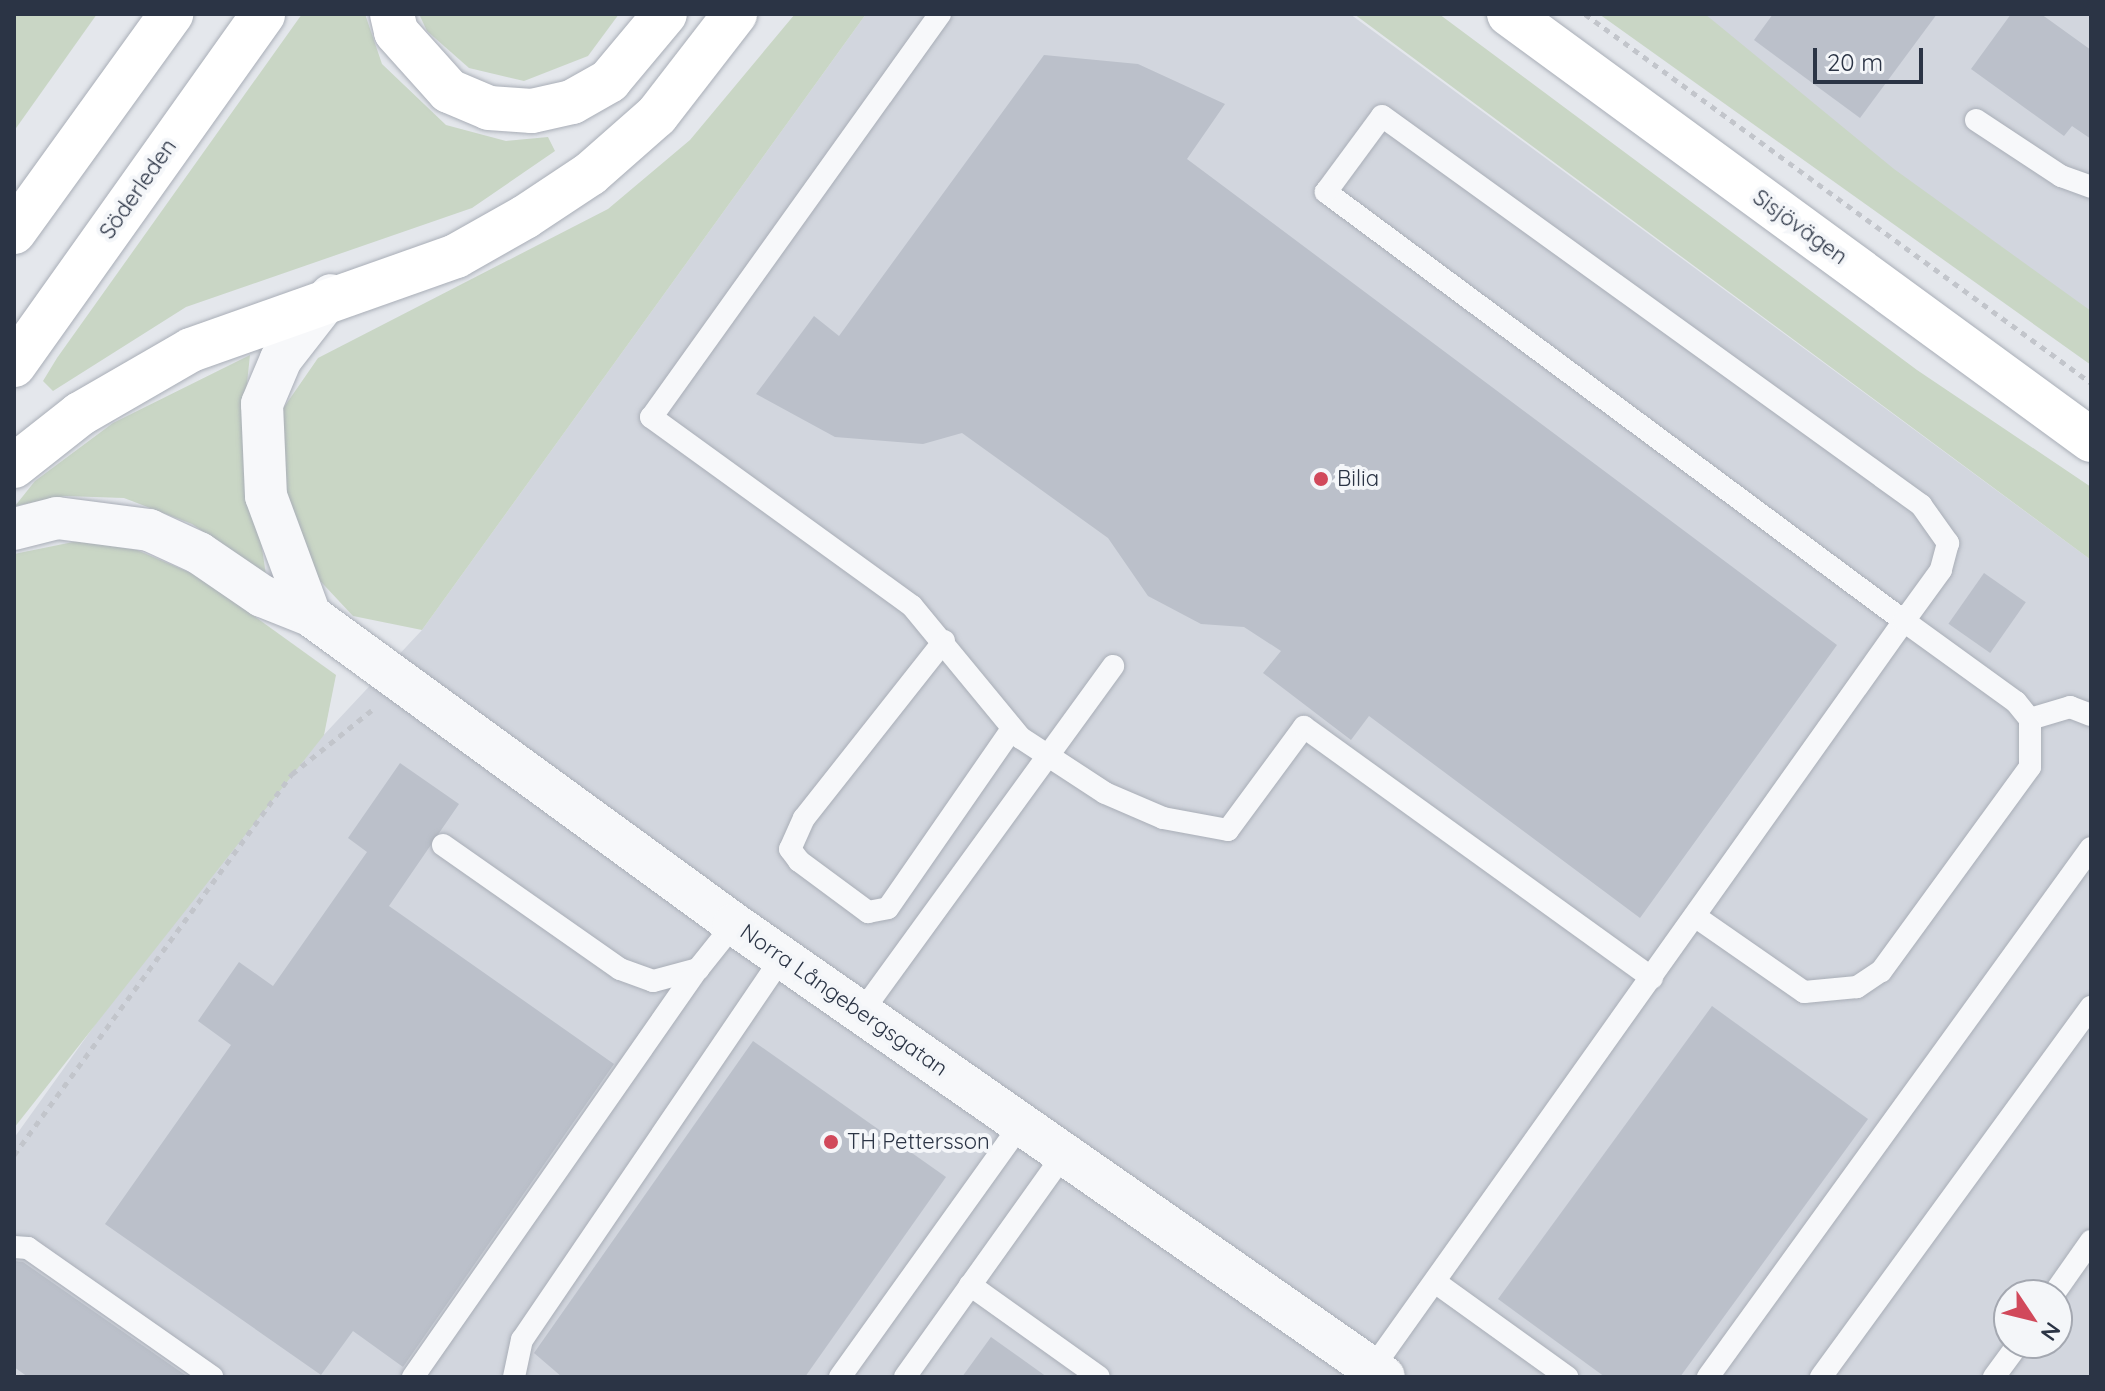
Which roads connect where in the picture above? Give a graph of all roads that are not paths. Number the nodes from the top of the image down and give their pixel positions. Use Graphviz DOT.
graph roads {
  1 [pos="171,14"];
  2 [pos="263,14"];
  3 [pos="392,14"];
  4 [pos="665,14"];
  5 [pos="735,14"];
  6 [pos="940,14"];
  7 [pos="1509,14"];
  8 [pos="1976,120"];
  9 [pos="2091,187"];
  10 [pos="30,196"];
  11 [pos="14,232"];
  12 [pos="331,295"];
  13 [pos="14,365"];
  14 [pos="2091,440"];
  15 [pos="14,466"];
  16 [pos="14,529"];
  17 [pos="310,615"];
  18 [pos="1904,621"];
  19 [pos="944,641"];
  20 [pos="1113,666"];
  21 [pos="2091,715"];
  22 [pos="2030,719"];
  23 [pos="1012,729"];
  24 [pos="1046,758"];
  25 [pos="443,845"];
  26 [pos="2091,848"];
  27 [pos="1696,917"];
  28 [pos="734,924"];
  29 [pos="782,958"];
  30 [pos="698,969"];
  31 [pos="1652,978"];
  32 [pos="2091,1007"];
  33 [pos="861,1013"];
  34 [pos="1021,1124"];
  35 [pos="1064,1154"];
  36 [pos="2091,1241"];
  37 [pos="14,1247"];
  38 [pos="2064,1279"];
  39 [pos="1435,1282"];
  40 [pos="970,1285"];
  41 [pos="2007,1359"];
  42 [pos="1378,1373"];
  43 [pos="212,1377"];
  44 [pos="413,1377"];
  45 [pos="514,1377"];
  46 [pos="840,1377"];
  47 [pos="905,1377"];
  48 [pos="1099,1377"];
  49 [pos="1567,1377"];
  50 [pos="1708,1377"];
  51 [pos="1821,1377"];
  52 [pos="1994,1377"];
  1 -- 10 [label="main road"];
  2 -- 13 [label="main road, Söderleden"];
  3 -- 4 [label="main road"];
  5 -- 12 [label="main road"];
  6 -- 19 [label="lane"];
  7 -- 14 [label="main road, Sisjövägen"];
  8 -- 9 [label="lane"];
  10 -- 11 [label="main road"];
  12 -- 15 [label="main road"];
  12 -- 17 [label="street"];
  16 -- 17 [label="street, Norra Långebergsgatan"];
  17 -- 28 [label="street, Norra Långebergsgatan"];
  18 -- 18 [label="lane"];
  18 -- 22 [label="lane"];
  18 -- 27 [label="lane"];
  19 -- 23 [label="lane"];
  19 -- 23 [label="lane"];
  20 -- 24 [label="lane"];
  21 -- 22 [label="lane"];
  22 -- 27 [label="lane"];
  23 -- 24 [label="lane"];
  24 -- 31 [label="lane"];
  24 -- 33 [label="lane"];
  25 -- 30 [label="lane"];
  26 -- 50 [label="lane"];
  27 -- 31 [label="lane"];
  28 -- 29 [label="street, Norra Långebergsgatan"];
  28 -- 30 [label="lane"];
  29 -- 33 [label="street, Norra Långebergsgatan"];
  29 -- 45 [label="lane"];
  30 -- 44 [label="lane"];
  31 -- 39 [label="lane"];
  32 -- 51 [label="lane"];
  33 -- 34 [label="street, Norra Långebergsgatan"];
  34 -- 35 [label="street, Norra Långebergsgatan"];
  34 -- 46 [label="lane"];
  35 -- 40 [label="lane"];
  35 -- 42 [label="street, Norra Långebergsgatan"];
  36 -- 38 [label="lane"];
  37 -- 43 [label="lane"];
  39 -- 42 [label="lane"];
  39 -- 49 [label="lane"];
  40 -- 47 [label="lane"];
  40 -- 48 [label="lane"];
  41 -- 52 [label="lane"];
}
